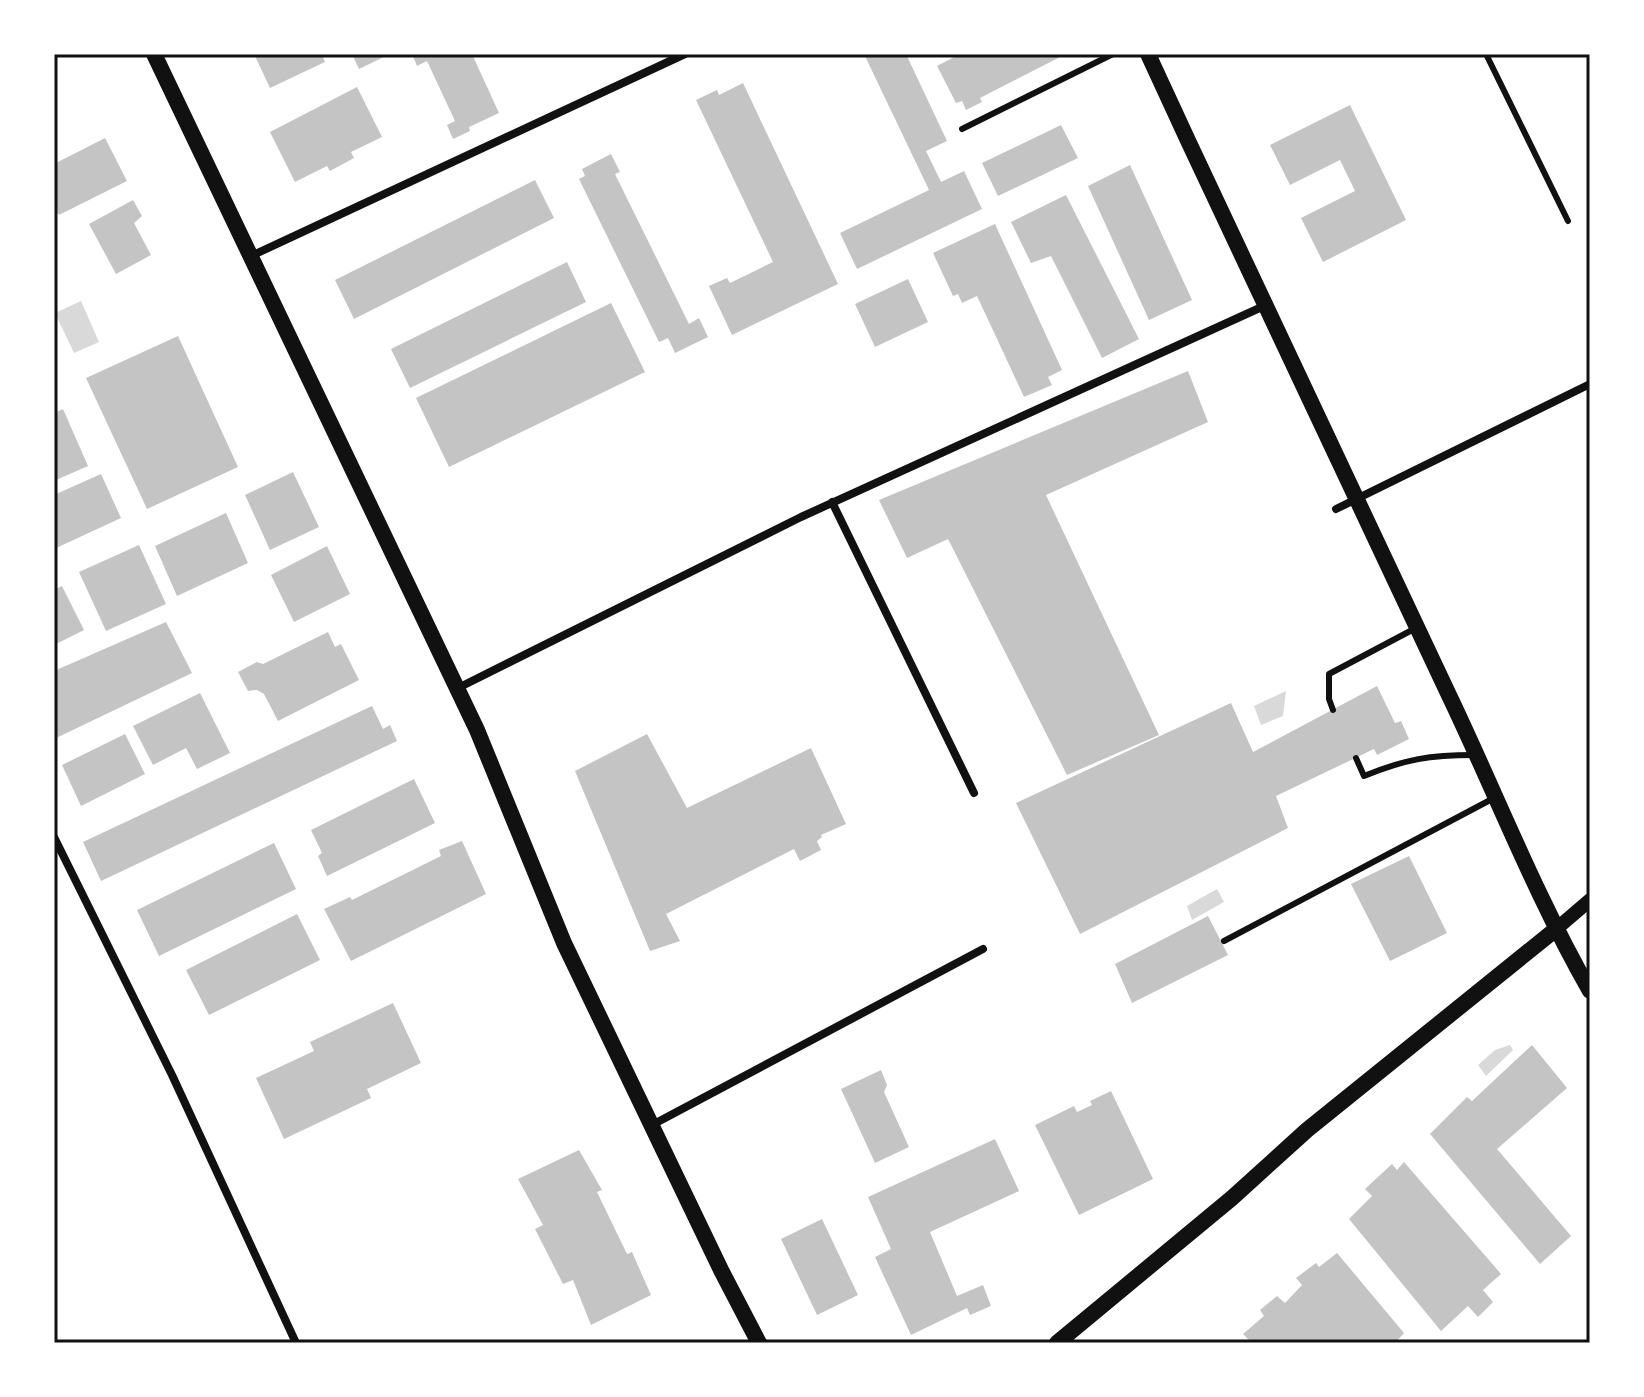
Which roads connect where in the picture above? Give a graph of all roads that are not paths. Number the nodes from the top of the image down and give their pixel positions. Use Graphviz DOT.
graph roads {
  1 [pos="154,54"];
  2 [pos="685,54"];
  3 [pos="1113,54"];
  4 [pos="1148,54"];
  5 [pos="1486,54"];
  6 [pos="962,129"];
  7 [pos="1568,221"];
  8 [pos="251,256"];
  9 [pos="1264,306"];
  10 [pos="1590,384"];
  11 [pos="1356,499"];
  12 [pos="832,502"];
  13 [pos="1336,509"];
  14 [pos="1417,627"];
  15 [pos="456,689"];
  16 [pos="1333,710"];
  17 [pos="1478,755"];
  18 [pos="1356,758"];
  19 [pos="974,793"];
  20 [pos="1498,796"];
  21 [pos="54,837"];
  22 [pos="1590,900"];
  23 [pos="1555,930"];
  24 [pos="1224,941"];
  25 [pos="983,949"];
  26 [pos="1590,991"];
  27 [pos="651,1126"];
  28 [pos="296,1343"];
  29 [pos="759,1343"];
  30 [pos="1057,1343"];
  1 -- 8 [label="main road"];
  2 -- 8 [label="street"];
  3 -- 6 [label="lane"];
  4 -- 9 [label="main road"];
  5 -- 7 [label="lane"];
  8 -- 15 [label="main road"];
  9 -- 11 [label="main road"];
  9 -- 12 [label="street"];
  10 -- 11 [label="street"];
  11 -- 13 [label="street"];
  11 -- 14 [label="main road"];
  12 -- 15 [label="street"];
  12 -- 19 [label="street"];
  14 -- 16 [label="lane"];
  14 -- 17 [label="main road"];
  15 -- 27 [label="main road"];
  17 -- 18 [label="lane"];
  17 -- 20 [label="main road"];
  20 -- 23 [label="main road"];
  20 -- 24 [label="lane"];
  21 -- 28 [label="street"];
  22 -- 23 [label="street"];
  23 -- 26 [label="main road"];
  23 -- 30 [label="main road"];
  25 -- 27 [label="street"];
  27 -- 29 [label="main road"];
}
